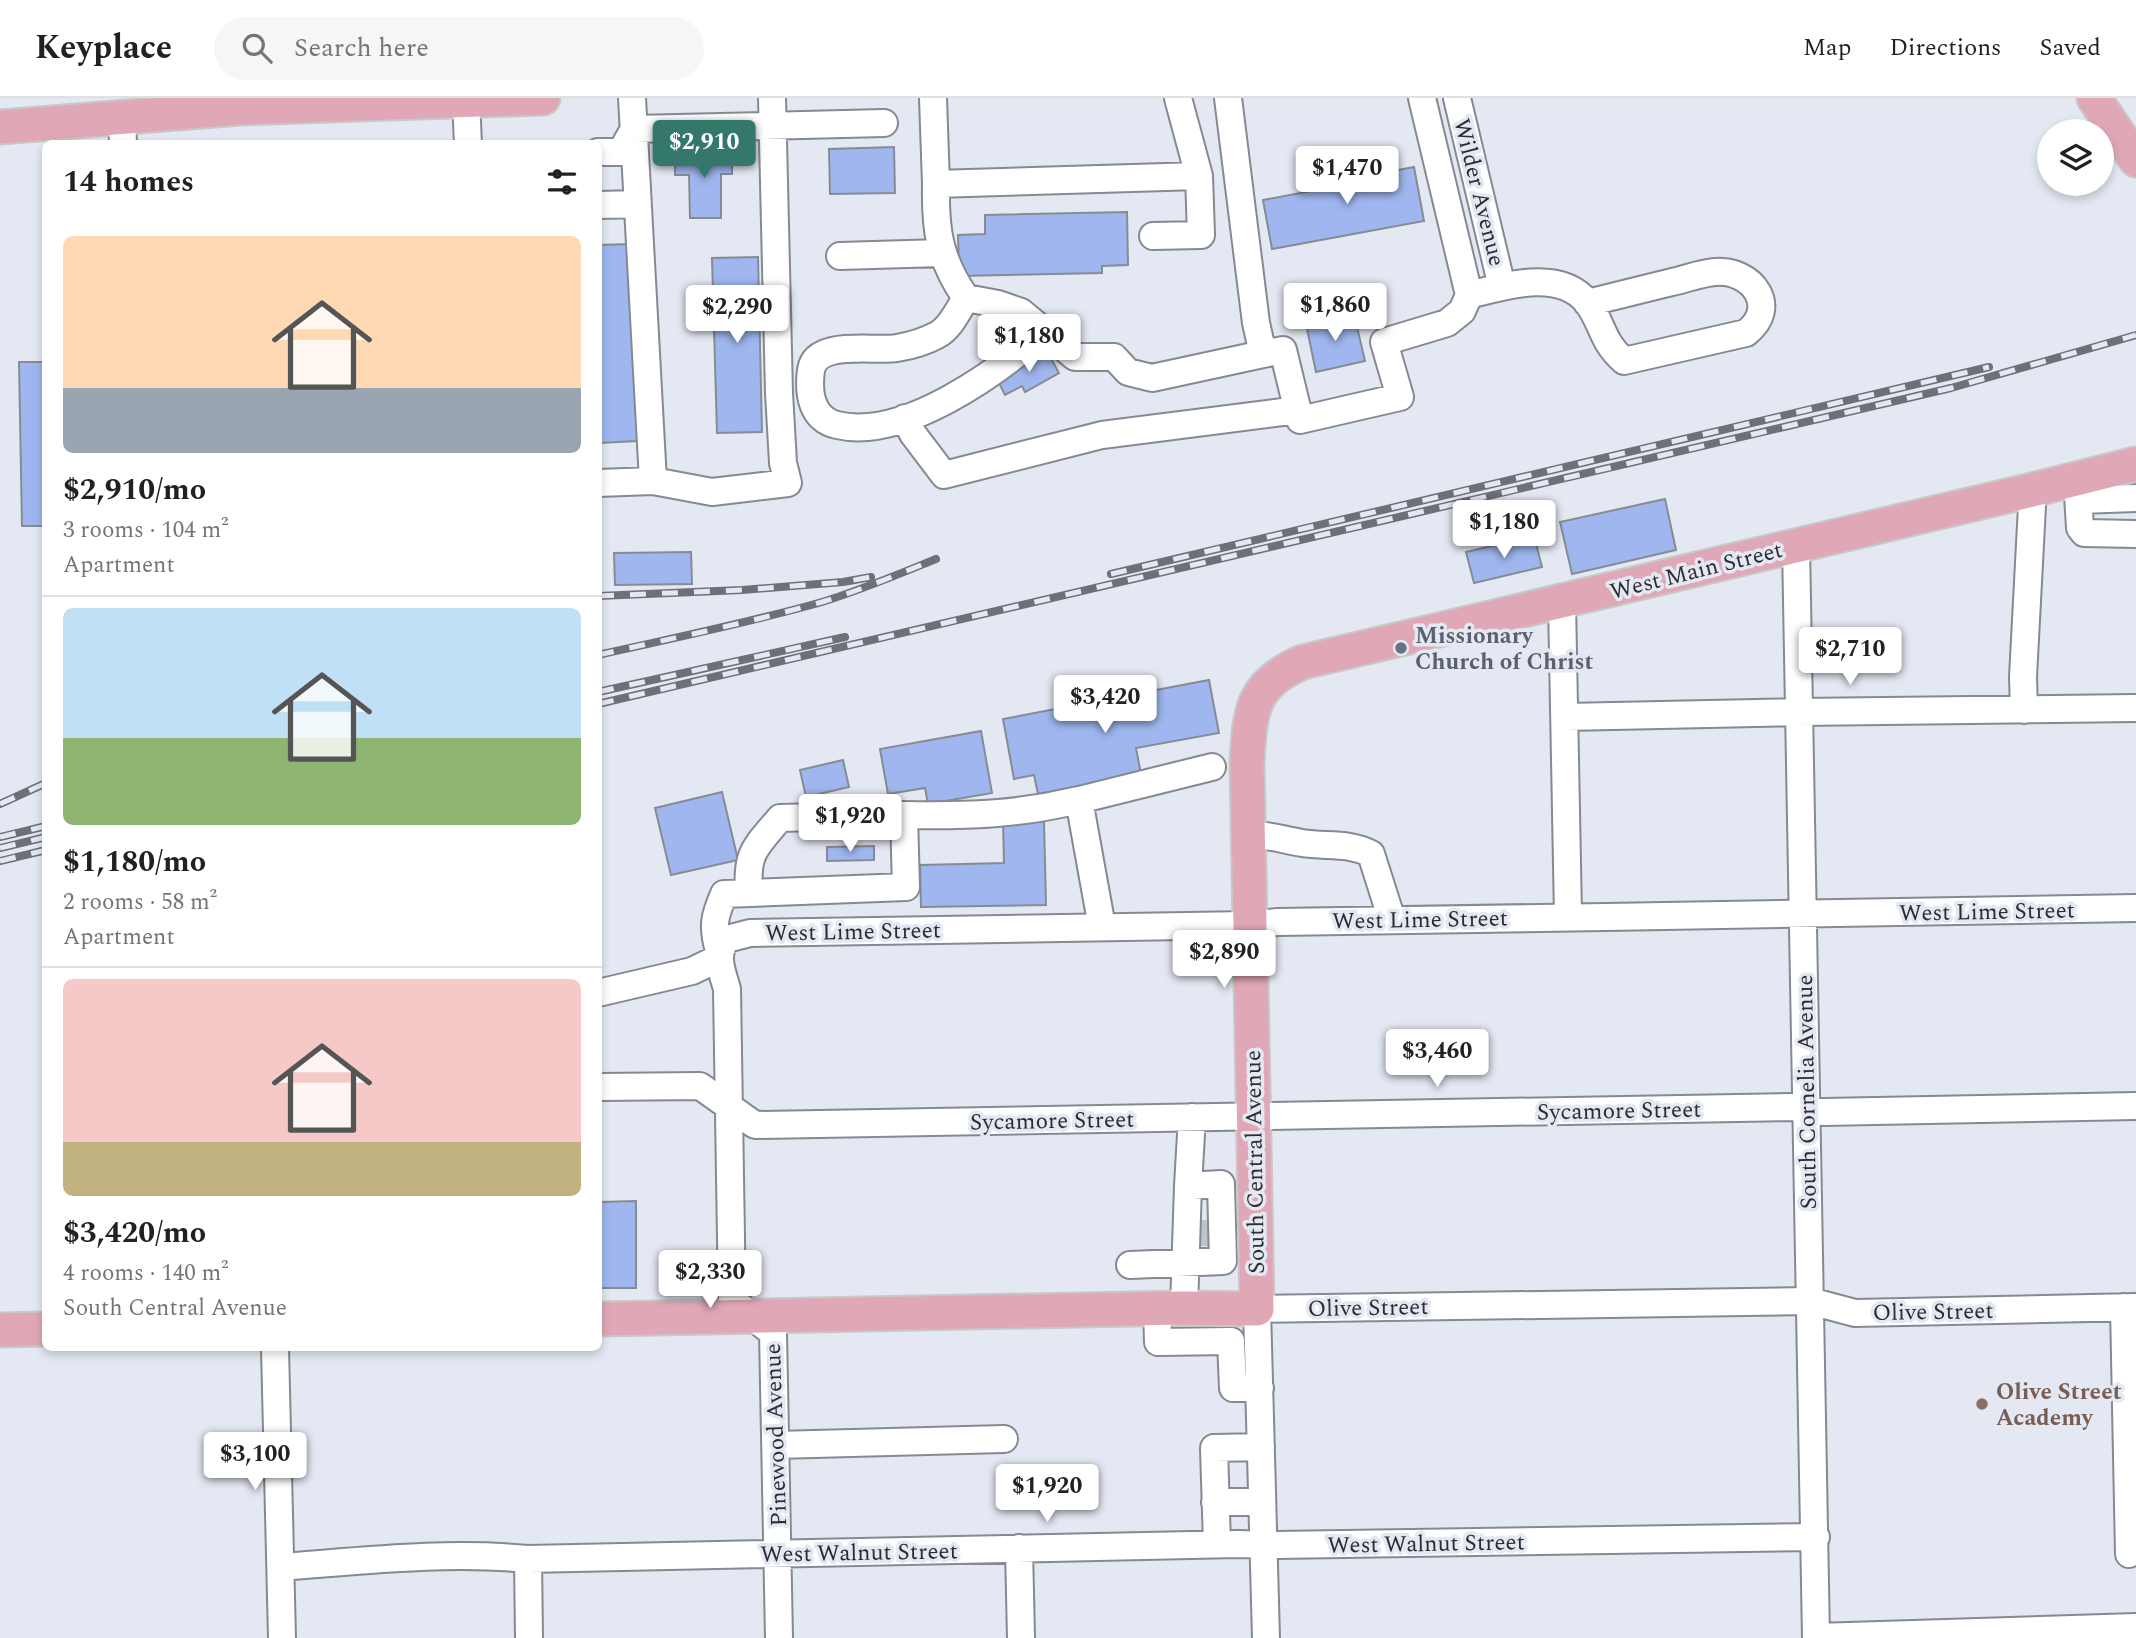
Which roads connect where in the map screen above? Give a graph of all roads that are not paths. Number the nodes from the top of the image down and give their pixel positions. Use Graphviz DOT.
graph roads {
  1 [pos="543,98"];
  2 [pos="632,98"];
  3 [pos="772,98"];
  4 [pos="933,98"];
  5 [pos="1178,98"];
  6 [pos="1228,98"];
  7 [pos="1422,98"];
  8 [pos="1457,98"];
  9 [pos="2094,98"];
  10 [pos="378,100"];
  11 [pos="466,100"];
  12 [pos="220,104"];
  13 [pos="884,123"];
  14 [pos="774,125"];
  15 [pos="0,127"];
  16 [pos="634,129"];
  17 [pos="122,130"];
  18 [pos="468,140"];
  19 [pos="602,152"];
  20 [pos="2136,160"];
  21 [pos="1199,176"];
  22 [pos="936,184"];
  23 [pos="636,204"];
  24 [pos="602,205"];
  25 [pos="1153,236"];
  26 [pos="941,253"];
  27 [pos="839,256"];
  28 [pos="1503,287"];
  29 [pos="1469,295"];
  30 [pos="966,298"];
  31 [pos="1587,303"];
  32 [pos="1043,332"];
  33 [pos="1263,354"];
  34 [pos="1298,410"];
  35 [pos="905,418"];
  36 [pos="2135,464"];
  37 [pos="653,481"];
  38 [pos="602,483"];
  39 [pos="2078,489"];
  40 [pos="2028,491"];
  41 [pos="2136,498"];
  42 [pos="2136,534"];
  43 [pos="1796,545"];
  44 [pos="1562,602"];
  45 [pos="1263,690"];
  46 [pos="2136,708"];
  47 [pos="2024,710"];
  48 [pos="1798,712"];
  49 [pos="1565,718"];
  50 [pos="1212,767"];
  51 [pos="1079,800"];
  52 [pos="904,815"];
  53 [pos="1248,835"];
  54 [pos="749,893"];
  55 [pos="2136,908"];
  56 [pos="1803,915"];
  57 [pos="1568,916"];
  58 [pos="1392,920"];
  59 [pos="1249,925"];
  60 [pos="1102,927"];
  61 [pos="719,954"];
  62 [pos="602,992"];
  63 [pos="602,1087"];
  64 [pos="730,1107"];
  65 [pos="2136,1107"];
  66 [pos="1807,1110"];
  67 [pos="1254,1116"];
  68 [pos="1192,1117"];
  69 [pos="1255,1182"];
  70 [pos="1221,1184"];
  71 [pos="1188,1185"];
  72 [pos="1204,1233"];
  73 [pos="1256,1234"];
  74 [pos="1184,1264"];
  75 [pos="1130,1265"];
  76 [pos="1810,1301"];
  77 [pos="2130,1307"];
  78 [pos="1171,1308"];
  79 [pos="1257,1309"];
  80 [pos="753,1316"];
  81 [pos="602,1319"];
  82 [pos="42,1329"];
  83 [pos="0,1330"];
  84 [pos="275,1351"];
  85 [pos="1260,1388"];
  86 [pos="1004,1439"];
  87 [pos="776,1445"];
  88 [pos="1261,1447"];
  89 [pos="1215,1502"];
  90 [pos="1262,1502"];
  91 [pos="1816,1537"];
  92 [pos="1217,1544"];
  93 [pos="1263,1545"];
  94 [pos="1018,1548"];
  95 [pos="779,1554"];
  96 [pos="2129,1554"];
  97 [pos="528,1559"];
  98 [pos="281,1567"];
  99 [pos="2136,1627"];
  100 [pos="1994,1635"];
  101 [pos="1816,1637"];
  102 [pos="282,1638"];
  103 [pos="529,1638"];
  104 [pos="779,1638"];
  105 [pos="1021,1638"];
  106 [pos="1266,1638"];
  1 -- 11 [label="main road"];
  2 -- 16 [label="street"];
  3 -- 14 [label="street"];
  4 -- 22 [label="street"];
  5 -- 21 [label="street"];
  6 -- 33 [label="street"];
  7 -- 29 [label="street, Wilder Avenue"];
  8 -- 28 [label="street, Wilder Avenue"];
  9 -- 20 [label="main road"];
  10 -- 11 [label="main road"];
  10 -- 12 [label="main road"];
  11 -- 18 [label="street"];
  12 -- 17 [label="main road"];
  13 -- 14 [label="street"];
  14 -- 16 [label="street"];
  14 -- 37 [label="street"];
  15 -- 17 [label="main road"];
  16 -- 19 [label="street"];
  16 -- 23 [label="street"];
  21 -- 22 [label="street"];
  21 -- 25 [label="street"];
  22 -- 26 [label="street"];
  23 -- 24 [label="street"];
  23 -- 37 [label="street"];
  26 -- 27 [label="street"];
  26 -- 30 [label="street"];
  28 -- 29 [label="street"];
  28 -- 31 [label="street"];
  29 -- 34 [label="street"];
  30 -- 32 [label="street"];
  30 -- 35 [label="street"];
  31 -- 31 [label="street"];
  32 -- 33 [label="street"];
  32 -- 35 [label="street"];
  33 -- 34 [label="street"];
  34 -- 35 [label="street"];
  36 -- 39 [label="main road, West Main Street"];
  36 -- 41 [label="street"];
  37 -- 38 [label="street"];
  39 -- 40 [label="main road, West Main Street"];
  39 -- 41 [label="street"];
  39 -- 42 [label="street"];
  40 -- 43 [label="main road, West Main Street"];
  40 -- 47 [label="street"];
  43 -- 44 [label="main road, West Main Street"];
  43 -- 48 [label="street, South Cornelia Avenue"];
  44 -- 45 [label="main road, West Main Street"];
  44 -- 49 [label="street"];
  45 -- 53 [label="main road, South Central Avenue"];
  46 -- 47 [label="street"];
  47 -- 48 [label="street"];
  48 -- 49 [label="street"];
  48 -- 56 [label="street, South Cornelia Avenue"];
  49 -- 57 [label="street"];
  50 -- 51 [label="street"];
  51 -- 52 [label="street"];
  51 -- 60 [label="street"];
  52 -- 54 [label="street"];
  52 -- 54 [label="street"];
  53 -- 58 [label="street"];
  53 -- 59 [label="main road, South Central Avenue"];
  54 -- 61 [label="street, Pinewood Avenue"];
  55 -- 56 [label="street, West Lime Street"];
  56 -- 57 [label="street, West Lime Street"];
  56 -- 66 [label="street, South Cornelia Avenue"];
  57 -- 58 [label="street, West Lime Street"];
  58 -- 59 [label="street, West Lime Street"];
  59 -- 60 [label="street, West Lime Street"];
  59 -- 67 [label="main road, South Central Avenue"];
  60 -- 61 [label="street, West Lime Street"];
  61 -- 62 [label="street, West Lime Street"];
  61 -- 64 [label="street, Pinewood Avenue"];
  63 -- 64 [label="street, Sycamore Street"];
  64 -- 68 [label="street, Sycamore Street"];
  64 -- 80 [label="street, Pinewood Avenue"];
  65 -- 66 [label="street, Sycamore Street"];
  66 -- 67 [label="street, Sycamore Street"];
  66 -- 76 [label="street, South Cornelia Avenue"];
  67 -- 68 [label="street, Sycamore Street"];
  67 -- 69 [label="main road, South Central Avenue"];
  68 -- 71 [label="street"];
  69 -- 70 [label="street"];
  69 -- 73 [label="main road, South Central Avenue"];
  70 -- 71 [label="street"];
  70 -- 72 [label="street"];
  71 -- 72 [label="street"];
  72 -- 73 [label="street"];
  72 -- 74 [label="street"];
  72 -- 74 [label="street"];
  73 -- 79 [label="main road, South Central Avenue"];
  74 -- 75 [label="street"];
  74 -- 78 [label="street"];
  76 -- 77 [label="street, Olive Street"];
  76 -- 79 [label="street, Olive Street"];
  76 -- 91 [label="street, South Cornelia Avenue"];
  77 -- 96 [label="street"];
  78 -- 79 [label="main road, Olive Street"];
  78 -- 80 [label="main road, Olive Street"];
  78 -- 85 [label="street"];
  79 -- 85 [label="street, South Central Avenue"];
  80 -- 81 [label="main road, Olive Street"];
  80 -- 87 [label="street, Pinewood Avenue"];
  82 -- 83 [label="main road"];
  84 -- 98 [label="street"];
  85 -- 88 [label="street, South Central Avenue"];
  86 -- 87 [label="street"];
  87 -- 95 [label="street, Pinewood Avenue"];
  88 -- 89 [label="street"];
  88 -- 90 [label="street, South Central Avenue"];
  89 -- 90 [label="street"];
  89 -- 92 [label="street"];
  90 -- 93 [label="street, South Central Avenue"];
  91 -- 93 [label="street, West Walnut Street"];
  91 -- 101 [label="street, South Cornelia Avenue"];
  92 -- 93 [label="street, West Walnut Street"];
  92 -- 94 [label="street, West Walnut Street"];
  93 -- 106 [label="street, South Central Avenue"];
  94 -- 95 [label="street, West Walnut Street"];
  94 -- 105 [label="street"];
  95 -- 97 [label="street, West Walnut Street"];
  95 -- 104 [label="street, Pinewood Avenue"];
  97 -- 98 [label="street, West Walnut Street"];
  97 -- 103 [label="street"];
  98 -- 102 [label="street"];
  99 -- 100 [label="street"];
  100 -- 101 [label="street"];
}
